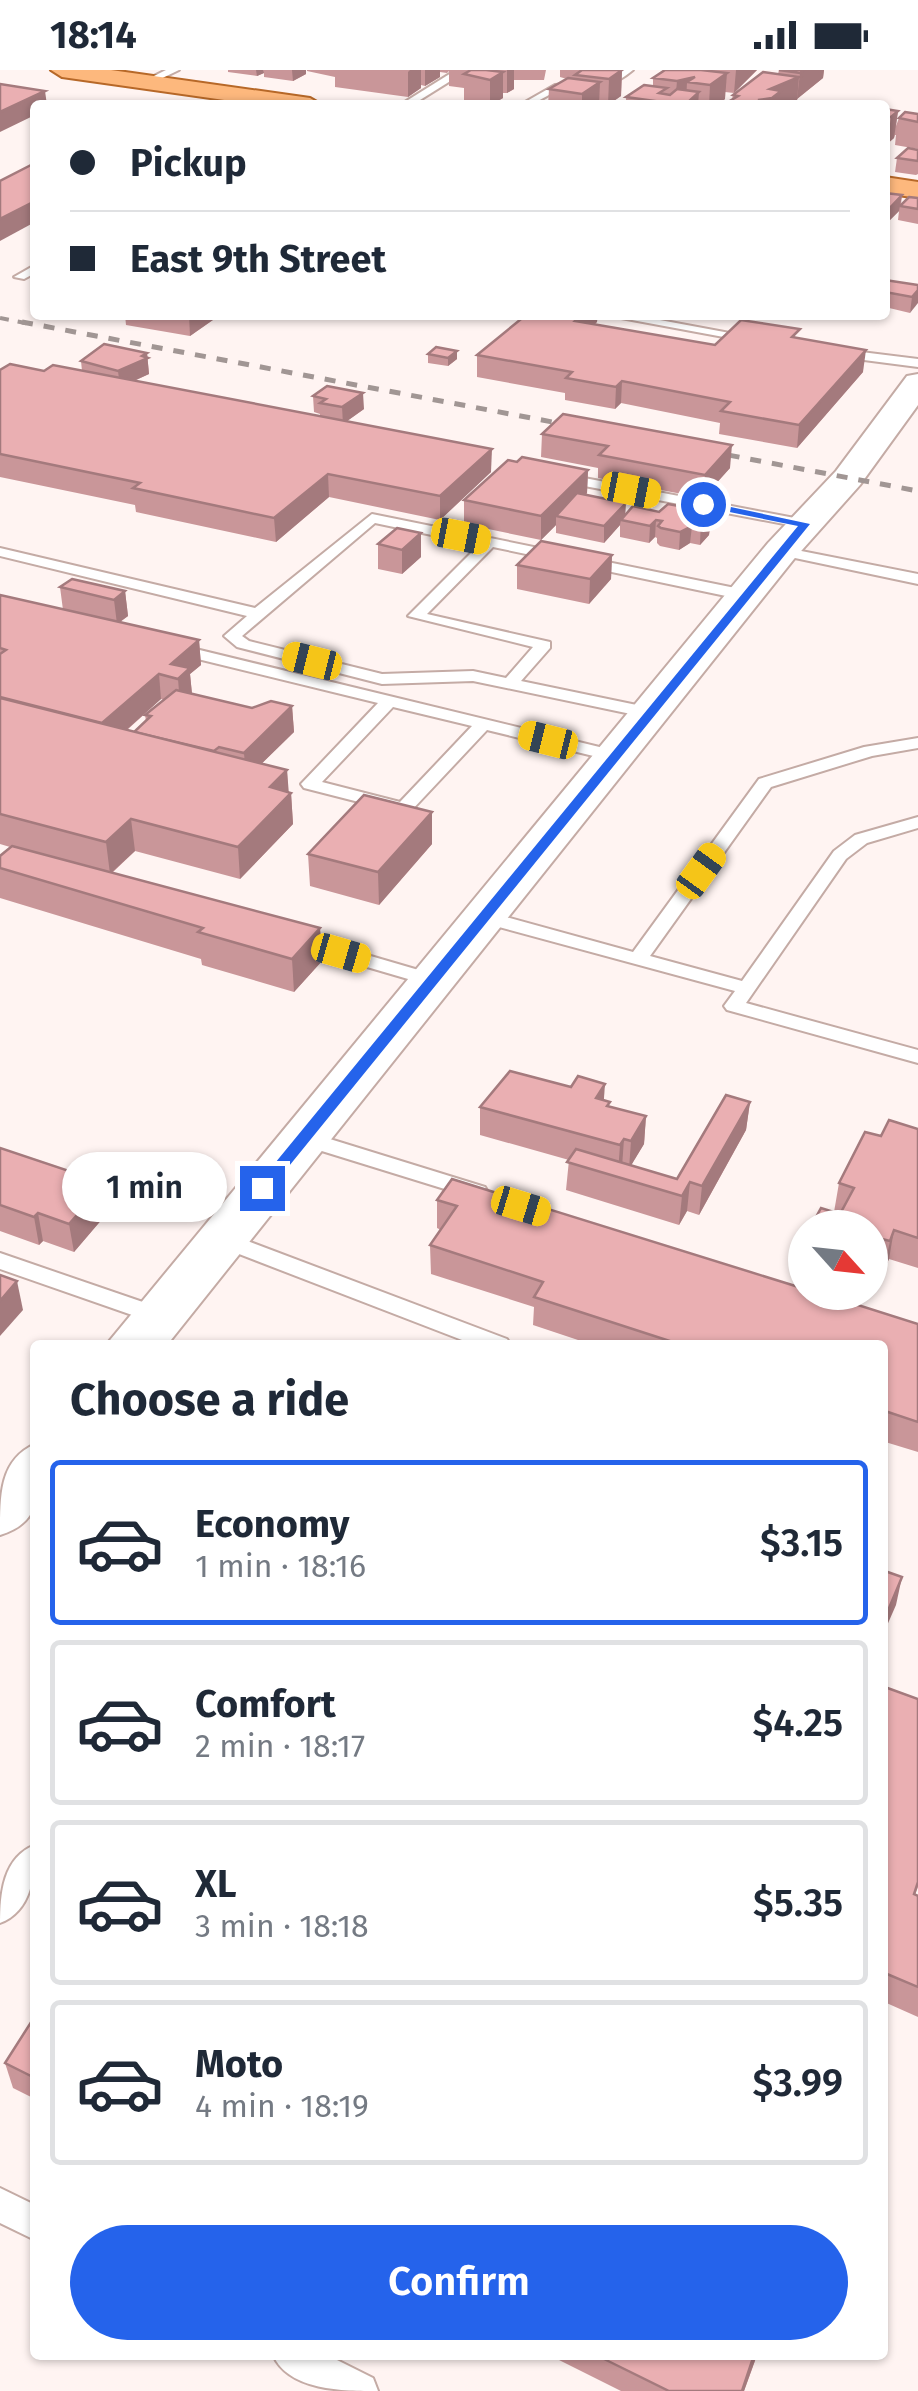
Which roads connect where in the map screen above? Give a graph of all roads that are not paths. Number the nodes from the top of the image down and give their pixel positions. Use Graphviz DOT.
graph roads {
  1 [pos="62,70"];
  2 [pos="174,70"];
  3 [pos="463,70"];
  4 [pos="628,70"];
  5 [pos="113,73"];
  6 [pos="148,82"];
  7 [pos="275,100"];
  8 [pos="413,100"];
  9 [pos="534,100"];
  10 [pos="890,186"];
  11 [pos="918,190"];
  12 [pos="30,271"];
  13 [pos="20,276"];
  14 [pos="641,320"];
  15 [pos="780,343"];
  16 [pos="818,349"];
  17 [pos="918,362"];
  18 [pos="918,383"];
  19 [pos="540,474"];
  20 [pos="793,538"];
  21 [pos="490,542"];
  22 [pos="0,552"];
  23 [pos="918,580"];
  24 [pos="745,595"];
  25 [pos="259,614"];
  26 [pos="150,643"];
  27 [pos="510,683"];
  28 [pos="389,701"];
  29 [pos="650,713"];
  30 [pos="483,724"];
  31 [pos="918,743"];
  32 [pos="614,756"];
  33 [pos="918,822"];
  34 [pos="484,917"];
  35 [pos="266,931"];
  36 [pos="638,959"];
  37 [pos="432,980"];
  38 [pos="746,988"];
  39 [pos="918,1058"];
  40 [pos="304,1138"];
  41 [pos="506,1201"];
  42 [pos="221,1239"];
  43 [pos="0,1262"];
  44 [pos="146,1331"];
  45 [pos="486,1340"];
  46 [pos="30,1865"];
  47 [pos="0,1908"];
  48 [pos="0,2204"];
  49 [pos="30,2220"];
  50 [pos="301,2360"];
  51 [pos="360,2391"];
  1 -- 5 [label="main road"];
  2 -- 6 [label="lane"];
  3 -- 8 [label="lane"];
  4 -- 9 [label="lane"];
  5 -- 6 [label="main road"];
  6 -- 7 [label="main road"];
  10 -- 11 [label="main road"];
  12 -- 13 [label="lane"];
  14 -- 15 [label="lane"];
  16 -- 17 [label="lane"];
  18 -- 20 [label="street"];
  19 -- 20 [label="lane"];
  20 -- 23 [label="lane"];
  20 -- 24 [label="street"];
  21 -- 24 [label="lane"];
  21 -- 25 [label="lane"];
  21 -- 27 [label="lane"];
  22 -- 25 [label="lane"];
  24 -- 29 [label="street"];
  25 -- 27 [label="lane"];
  26 -- 28 [label="lane"];
  27 -- 29 [label="lane"];
  28 -- 30 [label="lane"];
  28 -- 30 [label="lane"];
  29 -- 32 [label="street"];
  30 -- 32 [label="lane"];
  31 -- 36 [label="lane"];
  32 -- 34 [label="street"];
  33 -- 38 [label="lane"];
  34 -- 36 [label="lane"];
  34 -- 37 [label="street"];
  35 -- 37 [label="lane"];
  36 -- 38 [label="lane"];
  37 -- 40 [label="street"];
  38 -- 39 [label="lane"];
  40 -- 41 [label="lane"];
  40 -- 42 [label="street"];
  42 -- 44 [label="street"];
  42 -- 45 [label="lane"];
  43 -- 44 [label="lane"];
  46 -- 47 [label="lane"];
  48 -- 49 [label="lane"];
  50 -- 51 [label="lane"];
}
